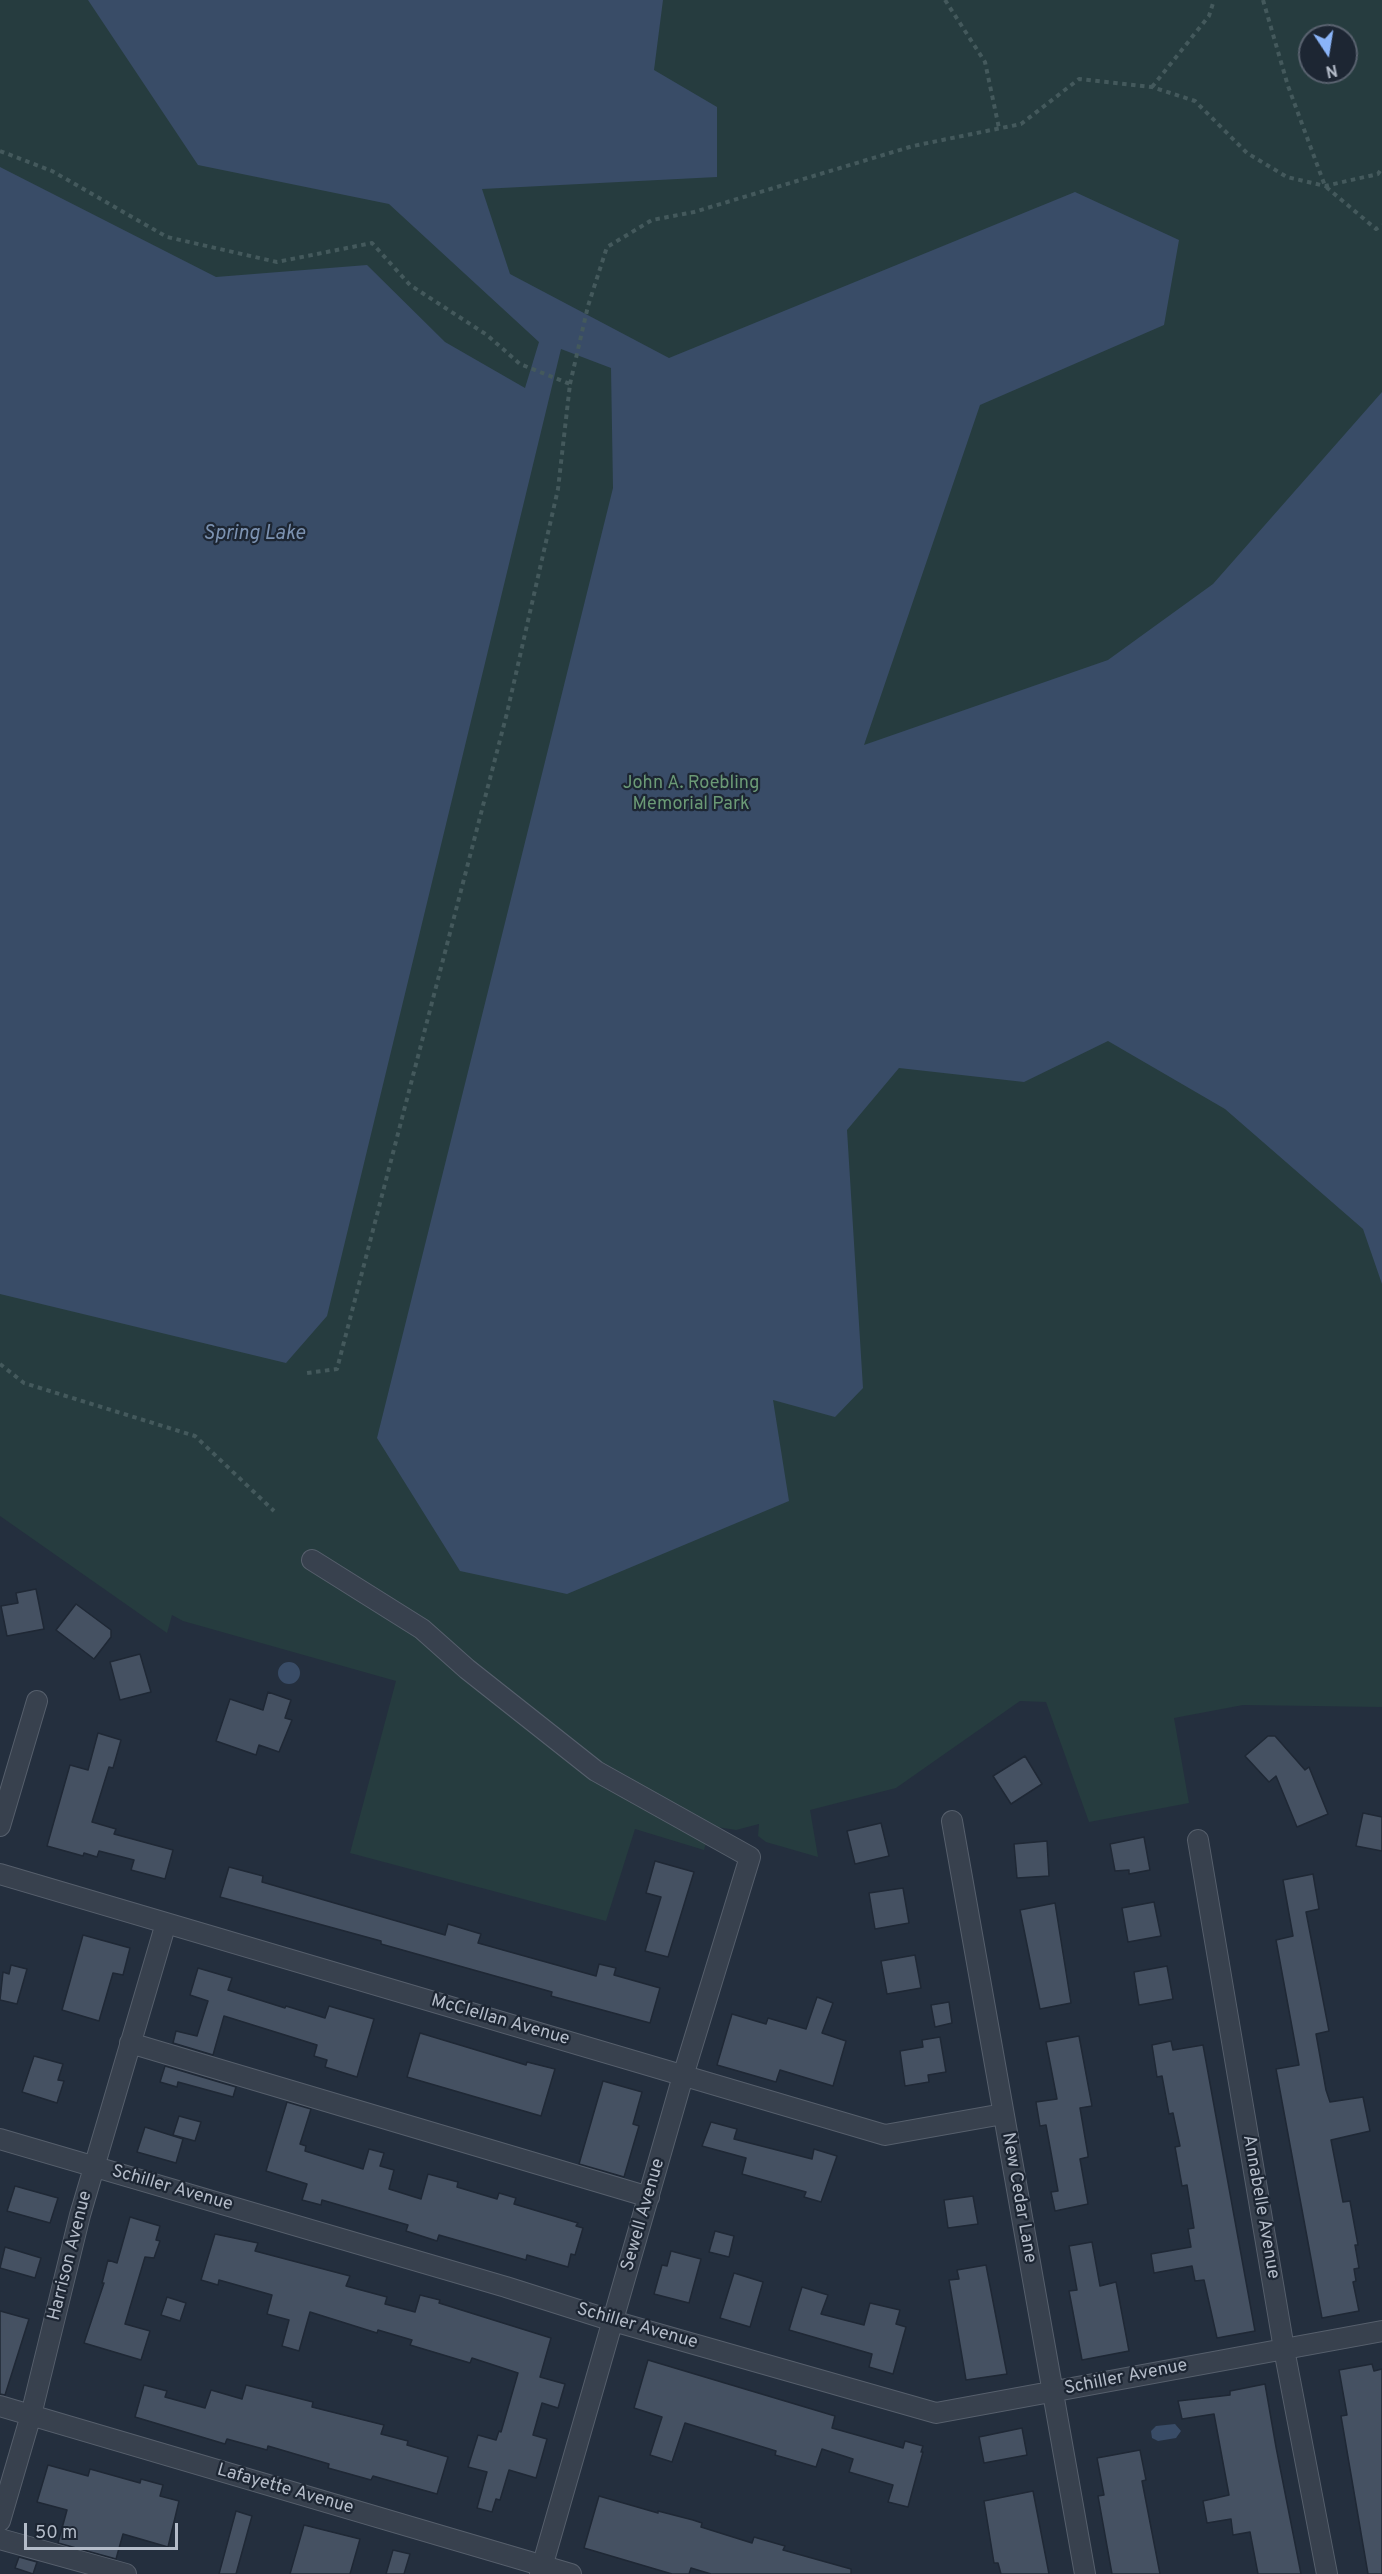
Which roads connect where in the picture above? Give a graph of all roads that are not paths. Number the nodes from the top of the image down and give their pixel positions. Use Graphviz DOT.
graph roads {
  1 [pos="312,1560"];
  2 [pos="37,1701"];
  3 [pos="952,1821"];
  4 [pos="0,1826"];
  5 [pos="1198,1840"];
  6 [pos="0,1874"];
  7 [pos="166,1923"];
  8 [pos="130,2043"];
  9 [pos="683,2076"];
  10 [pos="1003,2114"];
  11 [pos="0,2139"];
  12 [pos="94,2166"];
  13 [pos="649,2197"];
  14 [pos="613,2321"];
  15 [pos="1382,2331"];
  16 [pos="1284,2349"];
  17 [pos="1053,2391"];
  18 [pos="0,2406"];
  19 [pos="32,2415"];
  20 [pos="0,2521"];
  21 [pos="0,2539"];
  22 [pos="541,2570"];
  23 [pos="126,2574"];
  24 [pos="571,2574"];
  25 [pos="1085,2574"];
  26 [pos="1328,2574"];
  1 -- 9 [label="street, Sewell Avenue"];
  2 -- 4 [label="street"];
  3 -- 10 [label="street, New Cedar Lane"];
  5 -- 16 [label="street, Annabelle Avenue"];
  6 -- 7 [label="street, McClellan Avenue"];
  7 -- 8 [label="street, Harrison Avenue"];
  7 -- 9 [label="street, McClellan Avenue"];
  8 -- 12 [label="street, Harrison Avenue"];
  8 -- 13 [label="street"];
  9 -- 10 [label="street, McClellan Avenue"];
  9 -- 13 [label="street, Sewell Avenue"];
  10 -- 17 [label="street, New Cedar Lane"];
  11 -- 12 [label="street, Schiller Avenue"];
  12 -- 14 [label="street, Schiller Avenue"];
  12 -- 19 [label="street, Harrison Avenue"];
  13 -- 14 [label="street, Sewell Avenue"];
  14 -- 17 [label="street, Schiller Avenue"];
  14 -- 22 [label="street, Sewell Avenue"];
  15 -- 16 [label="street, Schiller Avenue"];
  16 -- 17 [label="street, Schiller Avenue"];
  16 -- 26 [label="street, Annabelle Avenue"];
  17 -- 25 [label="street, New Cedar Lane"];
  18 -- 19 [label="street, Lafayette Avenue"];
  19 -- 20 [label="street, Harrison Avenue"];
  19 -- 22 [label="street, Lafayette Avenue"];
  21 -- 23 [label="street"];
  22 -- 24 [label="street, Lafayette Avenue"];
}
